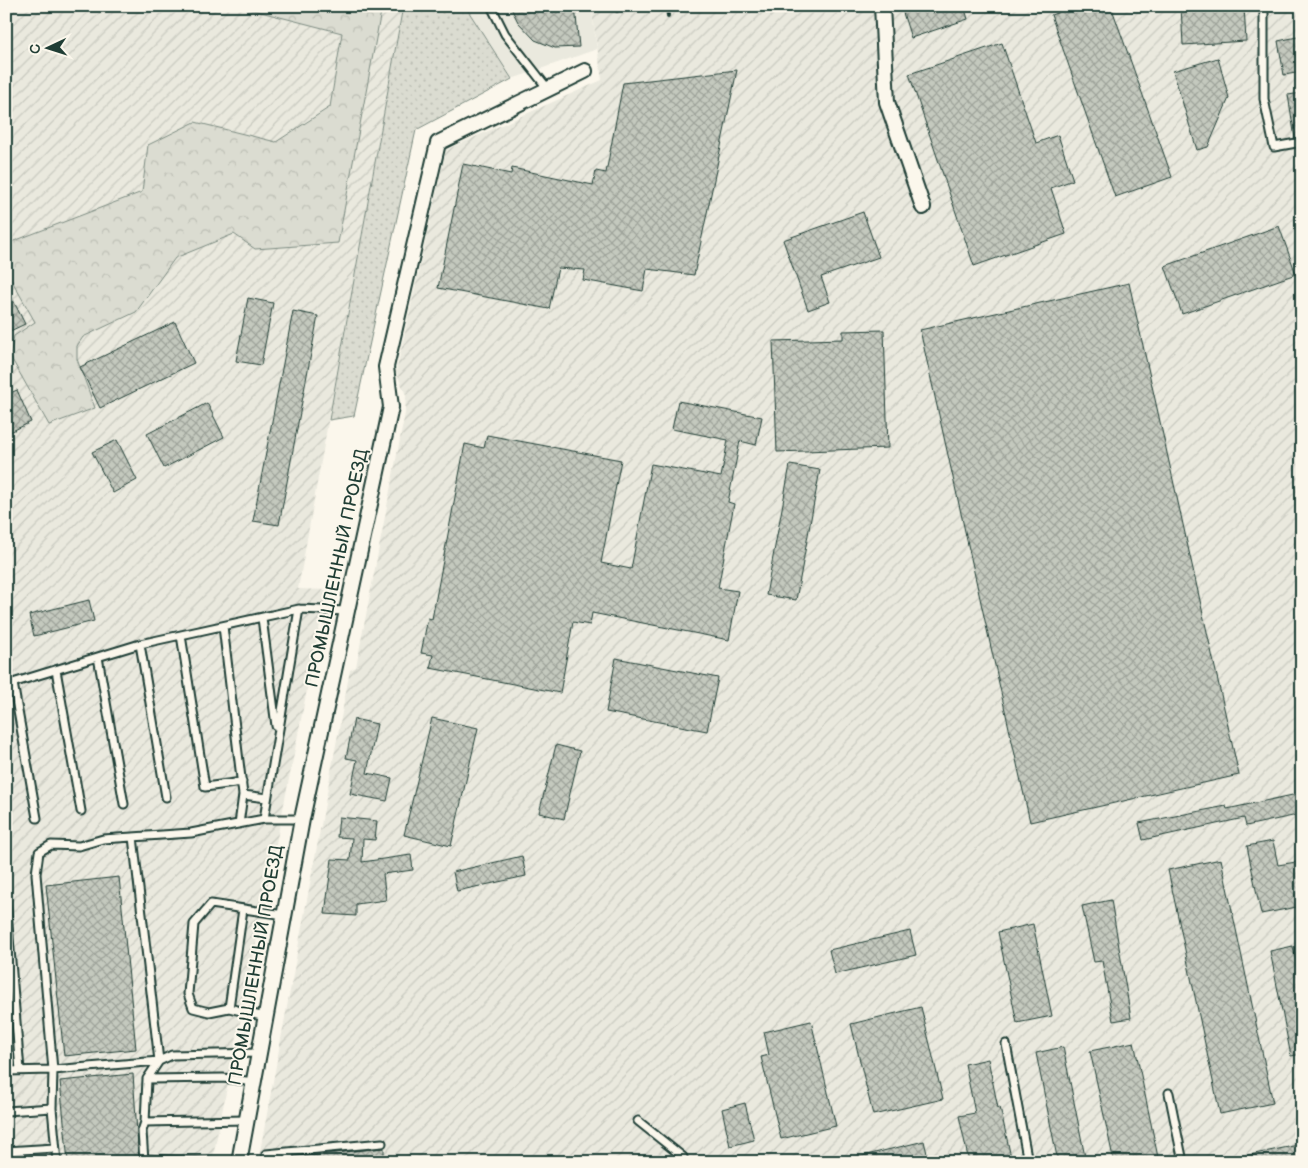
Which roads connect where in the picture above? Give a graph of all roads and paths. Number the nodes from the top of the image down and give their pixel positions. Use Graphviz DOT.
graph roads {
  1 [pos="491,6"];
  2 [pos="882,6"];
  3 [pos="1264,6"];
  4 [pos="584,71"];
  5 [pos="548,89"];
  6 [pos="1302,142"];
  7 [pos="923,207"];
  8 [pos="299,609"];
  9 [pos="346,611"];
  10 [pos="262,618"];
  11 [pos="223,626"];
  12 [pos="181,636"];
  13 [pos="140,644"];
  14 [pos="98,657"];
  15 [pos="56,670"];
  16 [pos="10,684"];
  17 [pos="277,734"];
  18 [pos="242,782"];
  19 [pos="244,795"];
  20 [pos="166,797"];
  21 [pos="267,798"];
  22 [pos="124,804"];
  23 [pos="81,811"];
  24 [pos="37,818"];
  25 [pos="302,818"];
  26 [pos="264,820"];
  27 [pos="239,824"];
  28 [pos="133,837"];
  29 [pos="6,901"];
  30 [pos="243,909"];
  31 [pos="284,915"];
  32 [pos="229,1008"];
  33 [pos="265,1017"];
  34 [pos="1006,1044"];
  35 [pos="259,1053"];
  36 [pos="160,1060"];
  37 [pos="20,1070"];
  38 [pos="53,1070"];
  39 [pos="6,1071"];
  40 [pos="147,1079"];
  41 [pos="254,1082"];
  42 [pos="1169,1093"];
  43 [pos="52,1108"];
  44 [pos="6,1111"];
  45 [pos="246,1120"];
  46 [pos="638,1120"];
  47 [pos="145,1122"];
  48 [pos="382,1143"];
  49 [pos="55,1148"];
  50 [pos="6,1151"];
  51 [pos="289,1152"];
  52 [pos="144,1160"];
  53 [pos="57,1162"];
  54 [pos="207,1162"];
  55 [pos="239,1162"];
  56 [pos="273,1162"];
  57 [pos="290,1162"];
  58 [pos="684,1162"];
  59 [pos="1028,1162"];
  60 [pos="1183,1162"];
  1 -- 5 [label="lane"];
  2 -- 7 [label="street"];
  3 -- 6 [label="lane"];
  4 -- 5 [label="street, ПРОМЫШЛЕННЫЙ ПРОЕЗД"];
  5 -- 9 [label="street, ПРОМЫШЛЕННЫЙ ПРОЕЗД"];
  8 -- 9 [label="lane"];
  8 -- 10 [label="lane"];
  8 -- 17 [label="lane"];
  9 -- 25 [label="street, ПРОМЫШЛЕННЫЙ ПРОЕЗД"];
  10 -- 11 [label="lane"];
  10 -- 17 [label="lane"];
  11 -- 12 [label="lane"];
  11 -- 18 [label="lane"];
  12 -- 13 [label="lane"];
  12 -- 18 [label="lane"];
  13 -- 14 [label="lane"];
  13 -- 20 [label="lane"];
  14 -- 15 [label="lane"];
  14 -- 22 [label="lane"];
  15 -- 16 [label="lane"];
  15 -- 23 [label="lane"];
  16 -- 24 [label="lane"];
  17 -- 21 [label="lane"];
  18 -- 19 [label="lane"];
  19 -- 21 [label="lane"];
  19 -- 27 [label="lane"];
  21 -- 26 [label="lane"];
  25 -- 26 [label="lane"];
  25 -- 31 [label="street, ПРОМЫШЛЕННЫЙ ПРОЕЗД"];
  26 -- 27 [label="lane"];
  27 -- 28 [label="lane"];
  28 -- 36 [label="lane"];
  28 -- 38 [label="lane"];
  29 -- 37 [label="lane"];
  30 -- 31 [label="lane"];
  30 -- 32 [label="lane"];
  30 -- 32 [label="lane"];
  31 -- 33 [label="street, ПРОМЫШЛЕННЫЙ ПРОЕЗД"];
  32 -- 33 [label="lane"];
  33 -- 35 [label="street, ПРОМЫШЛЕННЫЙ ПРОЕЗД"];
  34 -- 59 [label="lane"];
  35 -- 36 [label="lane"];
  35 -- 41 [label="street, ПРОМЫШЛЕННЫЙ ПРОЕЗД"];
  36 -- 38 [label="lane"];
  36 -- 40 [label="lane"];
  37 -- 38 [label="lane"];
  37 -- 39 [label="lane"];
  38 -- 43 [label="lane"];
  40 -- 41 [label="lane"];
  40 -- 47 [label="lane"];
  41 -- 45 [label="street, ПРОМЫШЛЕННЫЙ ПРОЕЗД"];
  42 -- 60 [label="lane"];
  43 -- 44 [label="lane"];
  43 -- 49 [label="lane"];
  45 -- 47 [label="lane"];
  45 -- 55 [label="street, ПРОМЫШЛЕННЫЙ ПРОЕЗД"];
  46 -- 58 [label="lane"];
  47 -- 52 [label="lane"];
  48 -- 51 [label="lane"];
  49 -- 50 [label="lane"];
  49 -- 53 [label="lane"];
  51 -- 56 [label="lane"];
  51 -- 57 [label="lane"];
  52 -- 54 [label="lane"];
}
